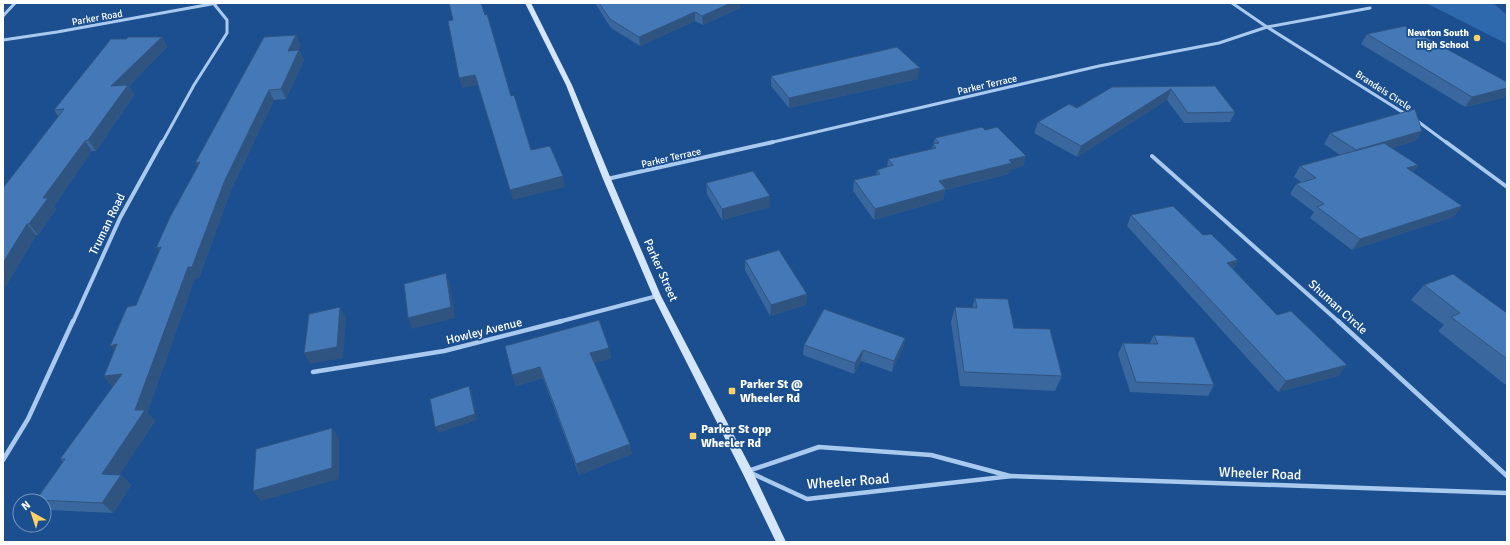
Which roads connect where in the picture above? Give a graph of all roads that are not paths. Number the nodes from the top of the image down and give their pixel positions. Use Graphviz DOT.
graph roads {
  1 [pos="15,3"];
  2 [pos="528,3"];
  3 [pos="1232,3"];
  4 [pos="216,4"];
  5 [pos="1370,8"];
  6 [pos="3,16"];
  7 [pos="1267,27"];
  8 [pos="3,40"];
  9 [pos="1408,115"];
  10 [pos="1414,120"];
  11 [pos="1152,156"];
  12 [pos="607,179"];
  13 [pos="1507,187"];
  14 [pos="657,296"];
  15 [pos="313,372"];
  16 [pos="3,460"];
  17 [pos="747,471"];
  18 [pos="1012,476"];
  19 [pos="1507,476"];
  20 [pos="1507,492"];
  21 [pos="781,542"];
  1 -- 6 [label="street"];
  2 -- 12 [label="main road, Parker Street"];
  3 -- 7 [label="street, Brandeis Circle"];
  4 -- 8 [label="street, Parker Road"];
  4 -- 16 [label="street, Truman Road"];
  5 -- 7 [label="street, Parker Terrace"];
  7 -- 9 [label="street, Brandeis Circle"];
  7 -- 12 [label="street, Parker Terrace"];
  10 -- 13 [label="street, Brandeis Circle"];
  11 -- 19 [label="street, Shuman Circle"];
  12 -- 14 [label="main road, Parker Street"];
  14 -- 15 [label="street, Howley Avenue"];
  14 -- 17 [label="main road, Parker Street"];
  17 -- 18 [label="street, Wheeler Road"];
  17 -- 18 [label="street, Wheeler Road"];
  17 -- 21 [label="main road, Parker Street"];
  18 -- 20 [label="street, Wheeler Road"];
}
